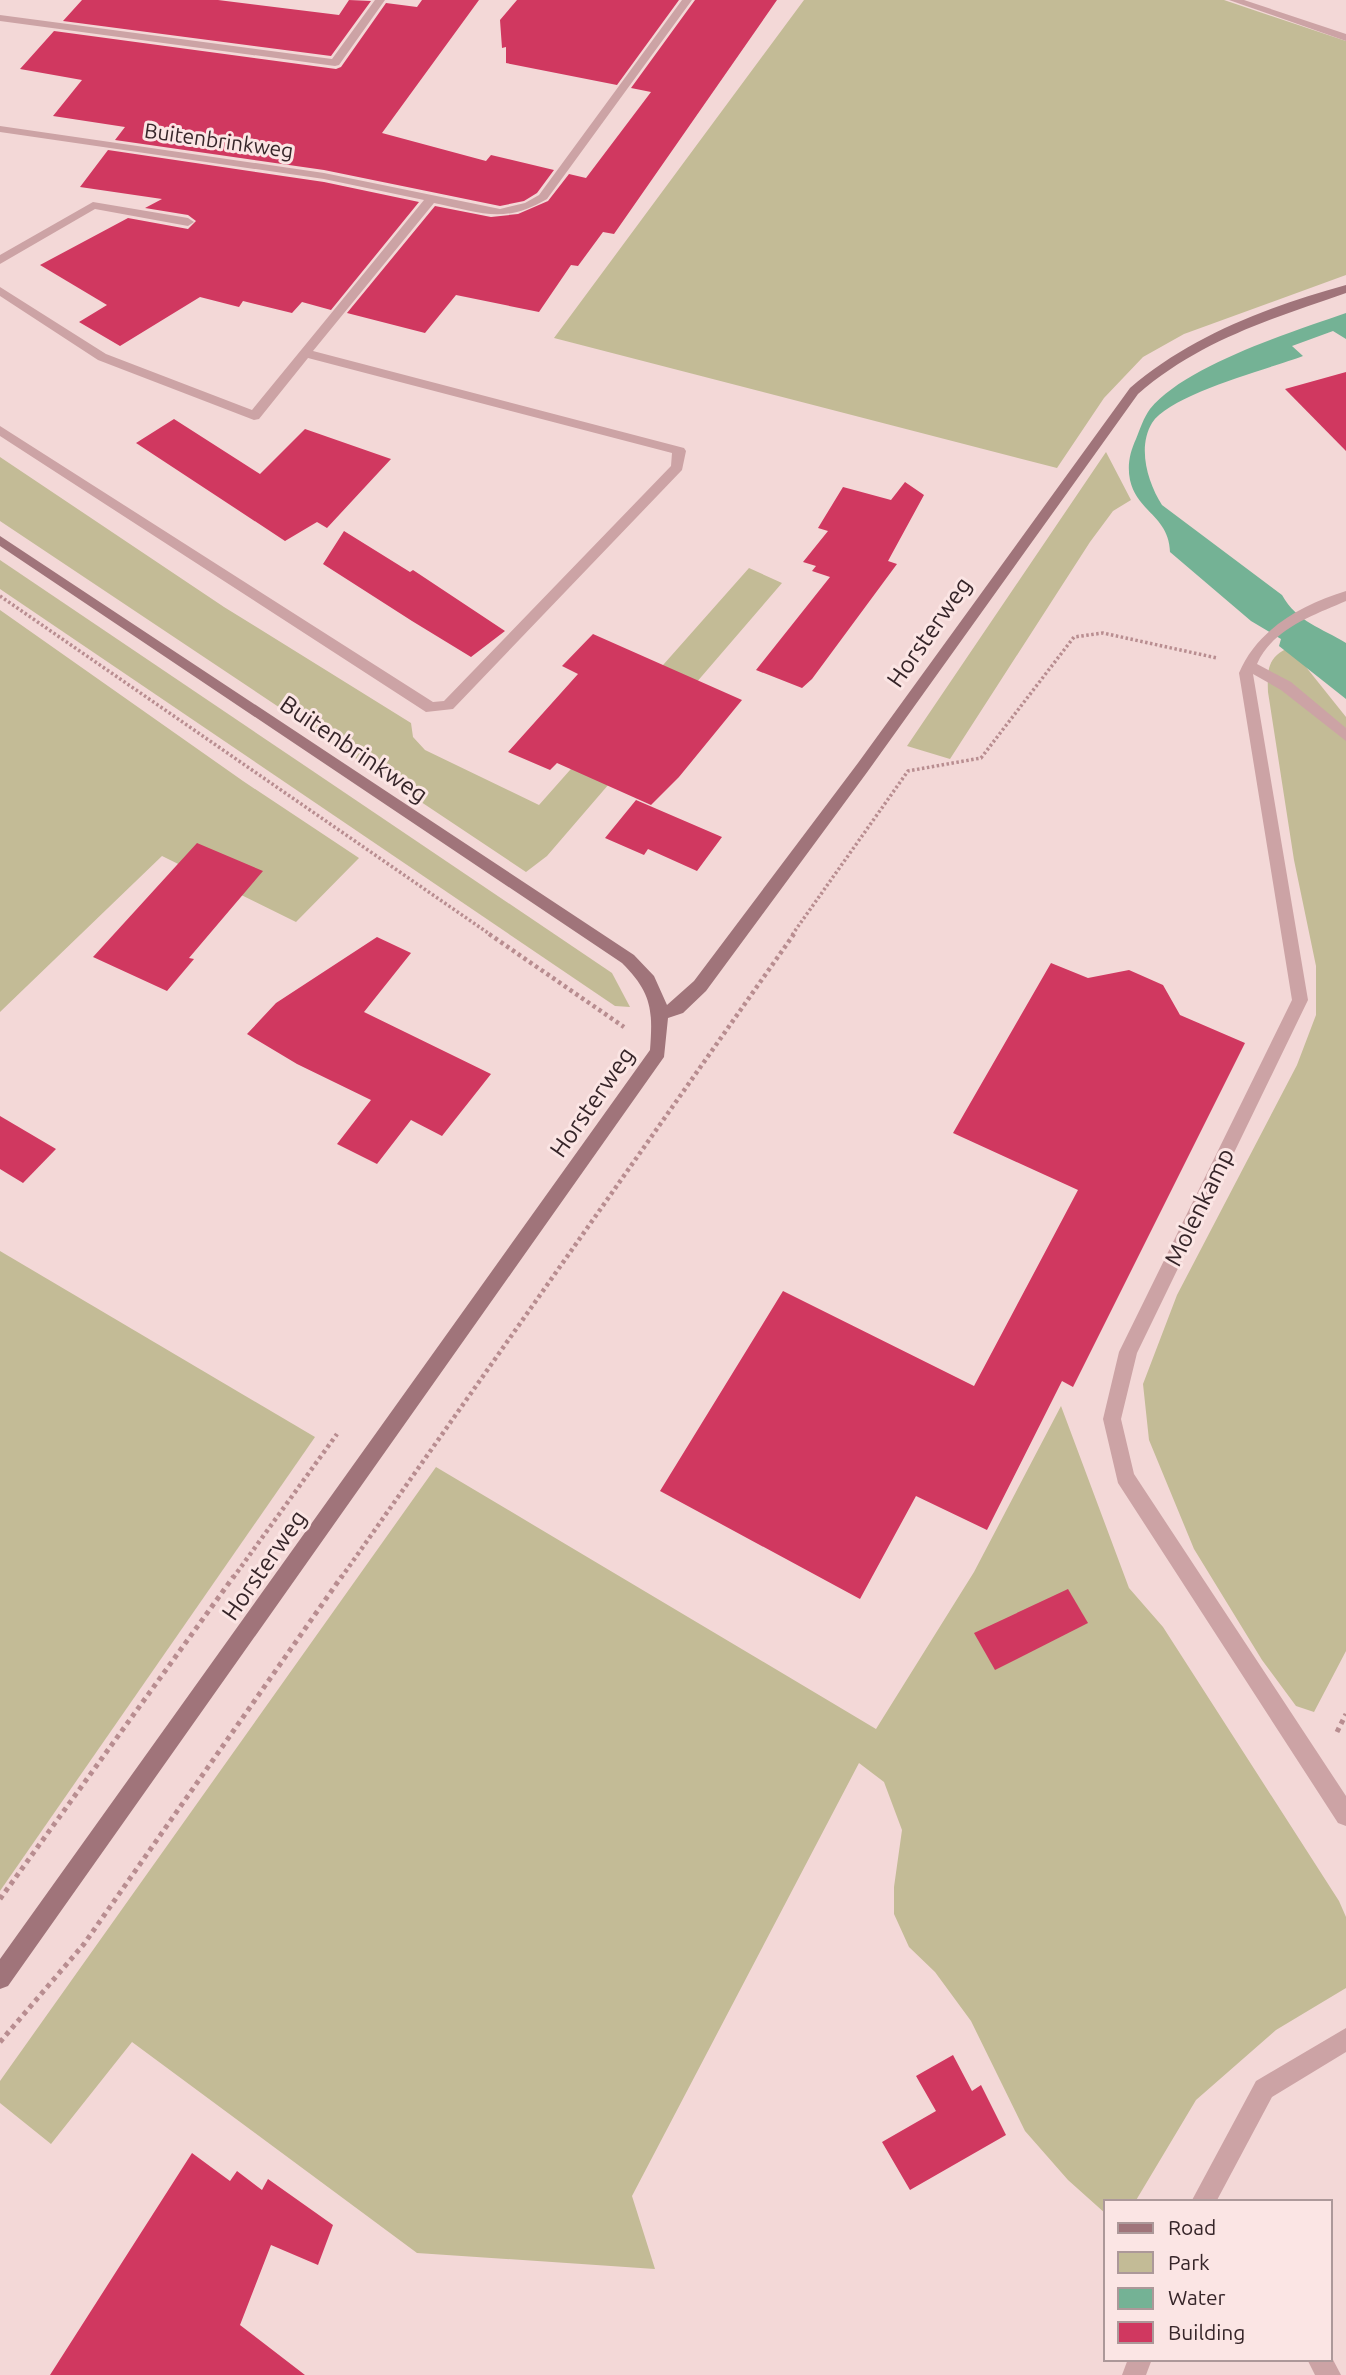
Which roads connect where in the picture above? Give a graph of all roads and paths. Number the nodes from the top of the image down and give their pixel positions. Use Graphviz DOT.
graph roads {
  1 [pos="380,0"];
  2 [pos="687,0"];
  3 [pos="1234,0"];
  4 [pos="0,18"];
  5 [pos="1346,38"];
  6 [pos="0,129"];
  7 [pos="431,199"];
  8 [pos="188,222"];
  9 [pos="0,260"];
  10 [pos="1346,289"];
  11 [pos="0,291"];
  12 [pos="304,354"];
  13 [pos="0,430"];
  14 [pos="0,540"];
  15 [pos="0,596"];
  16 [pos="1346,596"];
  17 [pos="1248,664"];
  18 [pos="1346,736"];
  19 [pos="662,1013"];
  20 [pos="658,1052"];
  21 [pos="343,1425"];
  22 [pos="1346,1815"];
  23 [pos="0,1899"];
  24 [pos="0,1978"];
  25 [pos="1346,2039"];
  26 [pos="0,2042"];
  27 [pos="1210,2197"];
  1 -- 4 [label="street"];
  2 -- 7 [label="street, Buitenbrinkweg"];
  3 -- 5 [label="street"];
  6 -- 7 [label="street, Buitenbrinkweg"];
  7 -- 12 [label="street"];
  8 -- 9 [label="street"];
  10 -- 19 [label="main road, Horsterweg"];
  11 -- 12 [label="street"];
  12 -- 13 [label="street"];
  14 -- 19 [label="main road, Buitenbrinkweg"];
  15 -- 20 [label="path"];
  16 -- 17 [label="street"];
  17 -- 18 [label="street"];
  17 -- 22 [label="street, Molenkamp"];
  17 -- 26 [label="path"];
  19 -- 20 [label="main road, Horsterweg"];
  20 -- 24 [label="main road, Horsterweg"];
  21 -- 23 [label="path, Horsterweg"];
  25 -- 27 [label="street"];
}
